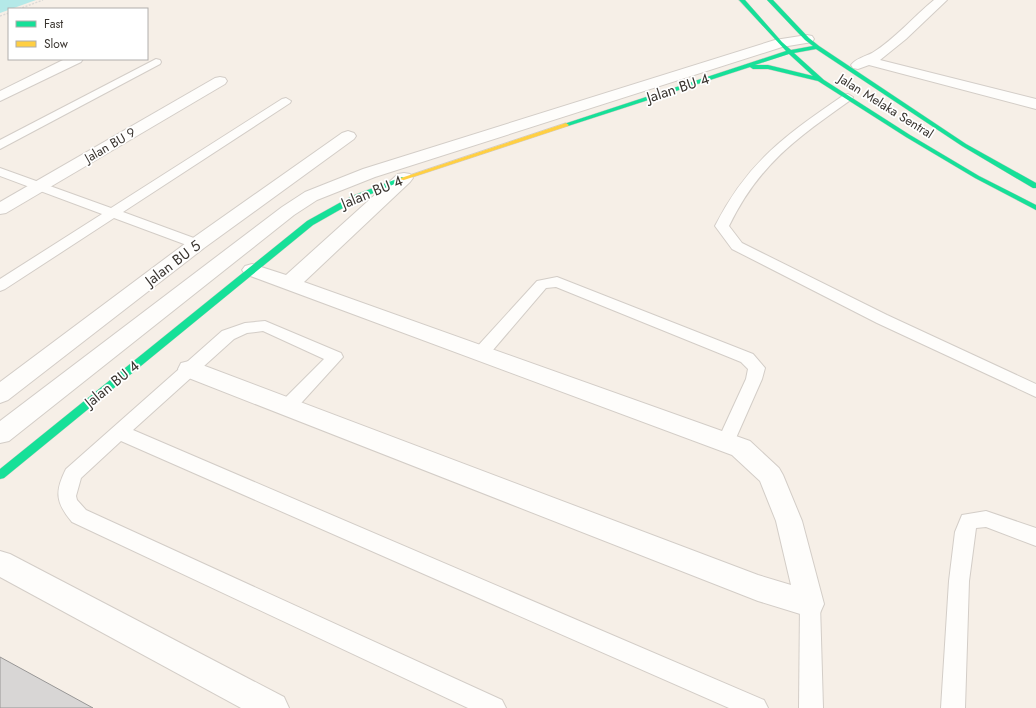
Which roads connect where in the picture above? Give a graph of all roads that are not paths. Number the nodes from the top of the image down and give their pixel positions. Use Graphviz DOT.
graph roads {
  1 [pos="742,0"];
  2 [pos="770,0"];
  3 [pos="941,0"];
  4 [pos="812,43"];
  5 [pos="785,47"];
  6 [pos="74,60"];
  7 [pos="869,61"];
  8 [pos="156,62"];
  9 [pos="742,67"];
  10 [pos="848,68"];
  11 [pos="220,81"];
  12 [pos="822,81"];
  13 [pos="0,97"];
  14 [pos="848,97"];
  15 [pos="286,101"];
  16 [pos="1036,104"];
  17 [pos="348,136"];
  18 [pos="0,145"];
  19 [pos="0,172"];
  20 [pos="404,178"];
  21 [pos="1036,186"];
  22 [pos="39,187"];
  23 [pos="1036,208"];
  24 [pos="0,209"];
  25 [pos="112,213"];
  26 [pos="197,244"];
  27 [pos="252,270"];
  28 [pos="290,283"];
  29 [pos="0,286"];
  30 [pos="481,353"];
  31 [pos="188,369"];
  32 [pos="1036,391"];
  33 [pos="0,394"];
  34 [pos="287,408"];
  35 [pos="119,432"];
  36 [pos="0,434"];
  37 [pos="726,442"];
  38 [pos="0,475"];
  39 [pos="1036,537"];
  40 [pos="0,563"];
  41 [pos="810,604"];
  42 [pos="272,708"];
  43 [pos="494,708"];
  44 [pos="756,708"];
  45 [pos="811,708"];
  46 [pos="953,708"];
  1 -- 5 [label="street, Jalan Melaka Sentral"];
  2 -- 4 [label="street, Jalan Melaka Sentral"];
  3 -- 7 [label="street"];
  4 -- 5 [label="street, Jalan BU 4"];
  4 -- 10 [label="street, Jalan Melaka Sentral"];
  5 -- 9 [label="street, Jalan BU 4"];
  5 -- 12 [label="street, Jalan Melaka Sentral"];
  5 -- 36 [label="street, Jalan BU 4"];
  6 -- 13 [label="street"];
  7 -- 10 [label="street"];
  7 -- 16 [label="street"];
  8 -- 18 [label="lane"];
  9 -- 12 [label="street"];
  9 -- 20 [label="street, Jalan BU 4"];
  10 -- 21 [label="street, Jalan Melaka Sentral"];
  11 -- 22 [label="street, Jalan BU 9"];
  12 -- 14 [label="street, Jalan Melaka Sentral"];
  14 -- 23 [label="street, Jalan Melaka Sentral"];
  14 -- 32 [label="lane"];
  15 -- 25 [label="lane"];
  17 -- 26 [label="street, Jalan BU 5"];
  19 -- 22 [label="lane"];
  20 -- 27 [label="street, Jalan BU 4"];
  20 -- 28 [label="street"];
  22 -- 24 [label="street, Jalan BU 9"];
  22 -- 25 [label="lane"];
  25 -- 26 [label="lane"];
  25 -- 29 [label="lane"];
  26 -- 33 [label="street, Jalan BU 5"];
  27 -- 28 [label="street"];
  27 -- 38 [label="street, Jalan BU 4"];
  28 -- 30 [label="street"];
  30 -- 37 [label="street"];
  30 -- 37 [label="lane"];
  31 -- 34 [label="street"];
  31 -- 34 [label="lane"];
  31 -- 35 [label="lane"];
  34 -- 41 [label="street"];
  35 -- 43 [label="lane"];
  35 -- 44 [label="lane"];
  37 -- 41 [label="street"];
  39 -- 46 [label="lane"];
  40 -- 42 [label="street"];
  41 -- 45 [label="lane"];
}
